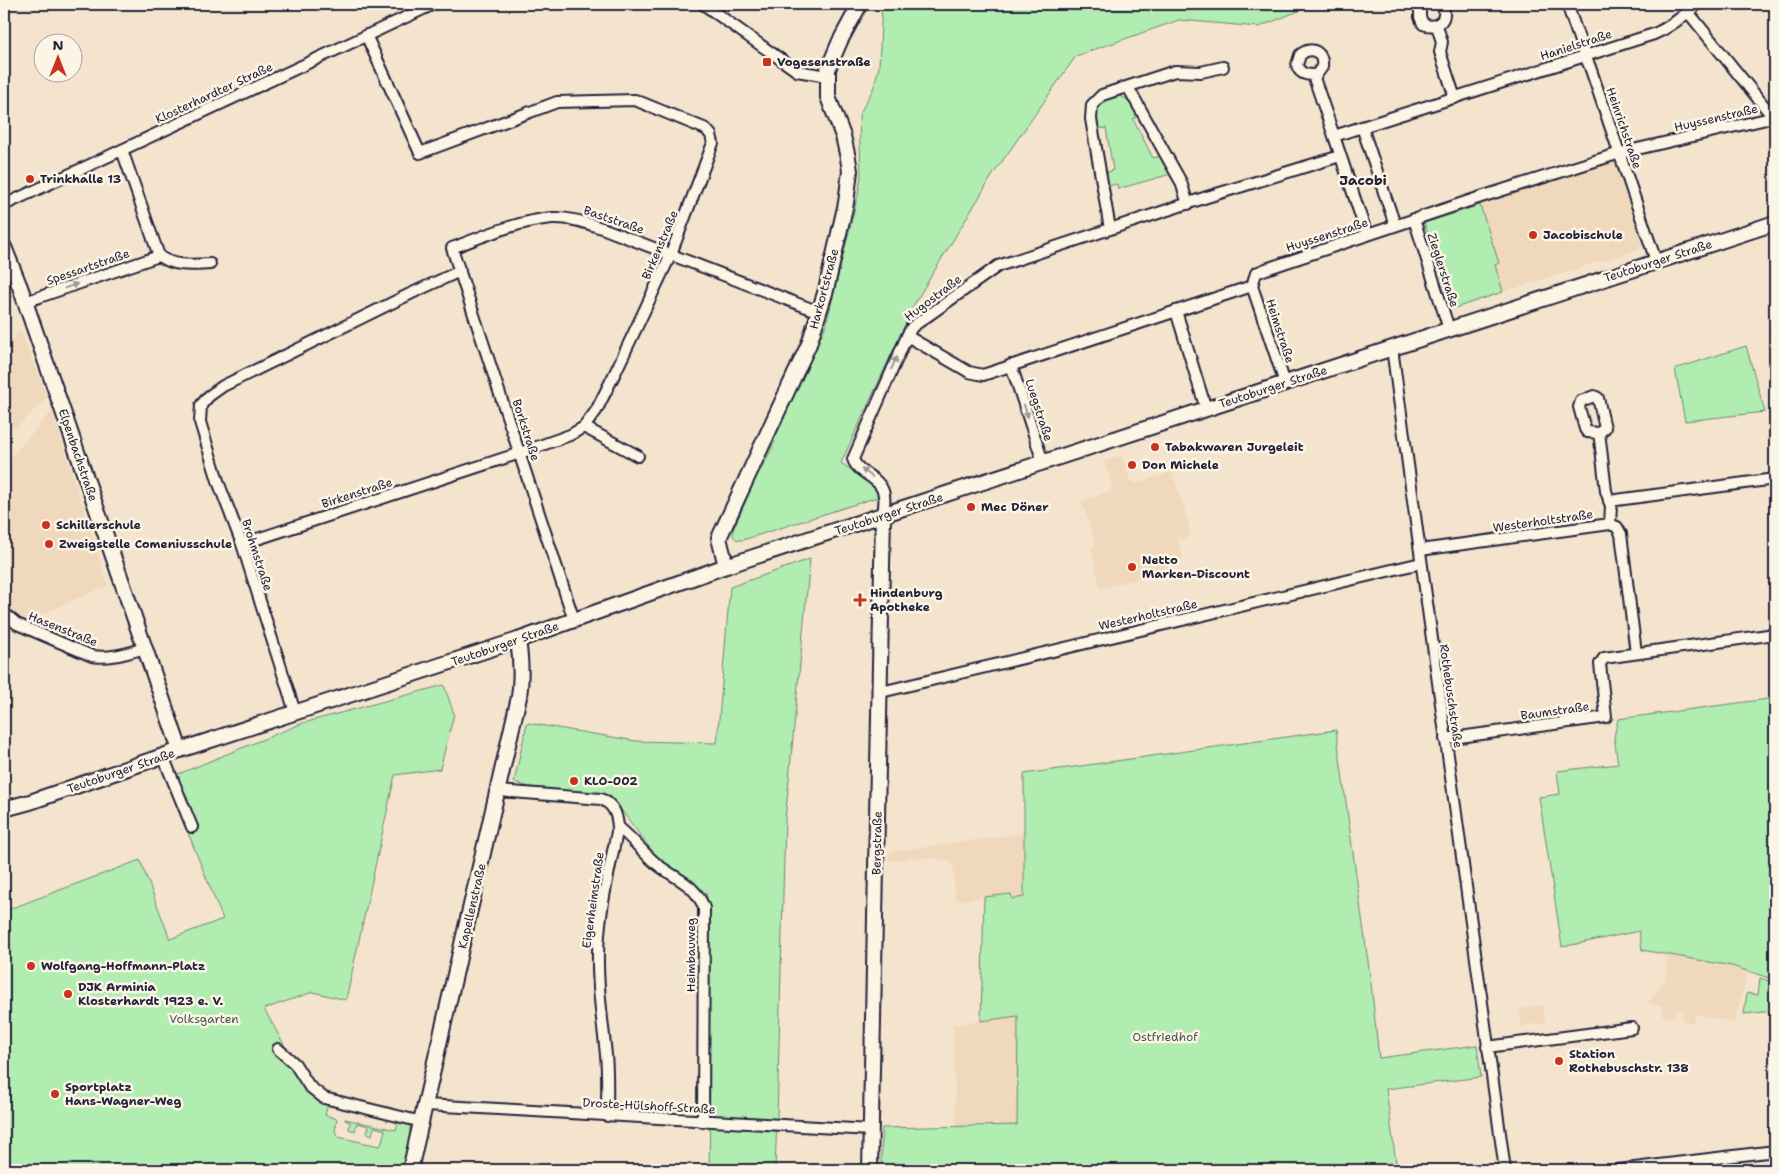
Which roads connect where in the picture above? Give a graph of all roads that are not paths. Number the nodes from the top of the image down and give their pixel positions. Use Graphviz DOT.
graph roads {
  1 [pos="434,4"];
  2 [pos="702,4"];
  3 [pos="860,4"];
  4 [pos="1424,4"];
  5 [pos="1441,4"];
  6 [pos="1567,4"];
  7 [pos="1698,4"];
  8 [pos="1688,12"];
  9 [pos="1436,26"];
  10 [pos="366,35"];
  11 [pos="1585,56"];
  12 [pos="1223,67"];
  13 [pos="1313,75"];
  14 [pos="827,76"];
  15 [pos="1128,87"];
  16 [pos="1455,98"];
  17 [pos="1774,117"];
  18 [pos="1362,127"];
  19 [pos="1334,136"];
  20 [pos="122,150"];
  21 [pos="1620,153"];
  22 [pos="1340,156"];
  23 [pos="1188,204"];
  24 [pos="4,205"];
  25 [pos="1414,219"];
  26 [pos="1775,223"];
  27 [pos="1394,225"];
  28 [pos="1110,229"];
  29 [pos="1367,235"];
  30 [pos="4,247"];
  31 [pos="452,248"];
  32 [pos="671,254"];
  33 [pos="160,256"];
  34 [pos="1656,261"];
  35 [pos="210,264"];
  36 [pos="460,271"];
  37 [pos="1252,286"];
  38 [pos="25,302"];
  39 [pos="1176,311"];
  40 [pos="819,312"];
  41 [pos="1449,329"];
  42 [pos="907,336"];
  43 [pos="1392,348"];
  44 [pos="1011,365"];
  45 [pos="1285,383"];
  46 [pos="1206,409"];
  47 [pos="584,428"];
  48 [pos="1599,433"];
  49 [pos="520,453"];
  50 [pos="638,456"];
  51 [pos="1043,462"];
  52 [pos="1775,479"];
  53 [pos="1609,501"];
  54 [pos="883,515"];
  55 [pos="1610,524"];
  56 [pos="242,544"];
  57 [pos="1420,550"];
  58 [pos="1421,563"];
  59 [pos="726,566"];
  60 [pos="4,614"];
  61 [pos="574,620"];
  62 [pos="1775,634"];
  63 [pos="518,640"];
  64 [pos="145,648"];
  65 [pos="1636,653"];
  66 [pos="881,692"];
  67 [pos="295,712"];
  68 [pos="1445,739"];
  69 [pos="180,750"];
  70 [pos="163,756"];
  71 [pos="498,791"];
  72 [pos="4,808"];
  73 [pos="192,827"];
  74 [pos="618,827"];
  75 [pos="1632,1028"];
  76 [pos="1487,1047"];
  77 [pos="278,1049"];
  78 [pos="426,1105"];
  79 [pos="607,1116"];
  80 [pos="422,1122"];
  81 [pos="703,1122"];
  82 [pos="870,1130"];
  83 [pos="1775,1151"];
  84 [pos="410,1170"];
  85 [pos="870,1170"];
  86 [pos="1505,1170"];
  87 [pos="1618,1170"];
  1 -- 10 [label="street, Klosterhardter Straße"];
  2 -- 14 [label="street"];
  3 -- 14 [label="street, Harkortstraße"];
  4 -- 9 [label="street"];
  5 -- 9 [label="street"];
  6 -- 11 [label="street, Heinrichstraße"];
  7 -- 8 [label="street, Hanielstraße"];
  8 -- 11 [label="street, Hanielstraße"];
  8 -- 17 [label="street"];
  9 -- 16 [label="street"];
  10 -- 20 [label="street, Klosterhardter Straße"];
  10 -- 32 [label="street, Birkenstraße"];
  11 -- 16 [label="street, Hanielstraße"];
  11 -- 21 [label="street, Heinrichstraße"];
  12 -- 15 [label="street"];
  13 -- 19 [label="street"];
  14 -- 40 [label="street, Harkortstraße"];
  15 -- 23 [label="street"];
  15 -- 28 [label="street"];
  16 -- 18 [label="street, Hanielstraße"];
  17 -- 21 [label="street, Huyssenstraße"];
  18 -- 19 [label="street"];
  18 -- 27 [label="street"];
  19 -- 22 [label="street"];
  20 -- 24 [label="street, Klosterhardter Straße"];
  20 -- 33 [label="street"];
  21 -- 25 [label="street, Huyssenstraße"];
  21 -- 34 [label="street, Heinrichstraße"];
  22 -- 23 [label="street, Hugostraße"];
  22 -- 29 [label="street"];
  23 -- 28 [label="street, Hugostraße"];
  25 -- 27 [label="street, Huyssenstraße"];
  25 -- 41 [label="street, Zieglerstraße"];
  26 -- 34 [label="street, Teutoburger Straße"];
  27 -- 29 [label="street, Huyssenstraße"];
  28 -- 42 [label="street, Hugostraße"];
  29 -- 37 [label="street, Huyssenstraße"];
  30 -- 38 [label="street, Elpenbachstraße"];
  31 -- 32 [label="street, Baststraße"];
  31 -- 36 [label="street, Borkstraße"];
  32 -- 40 [label="street, Baststraße"];
  32 -- 47 [label="street, Birkenstraße"];
  33 -- 35 [label="street"];
  38 -- 33 [label="street, Spessartstraße, one-way"];
  34 -- 41 [label="street, Teutoburger Straße"];
  36 -- 49 [label="street, Borkstraße"];
  36 -- 56 [label="street, Brohmstraße"];
  37 -- 39 [label="street"];
  37 -- 45 [label="street, Heimstraße"];
  38 -- 64 [label="street, Elpenbachstraße"];
  39 -- 44 [label="street"];
  39 -- 46 [label="street"];
  40 -- 59 [label="street, Harkortstraße"];
  41 -- 43 [label="street, Teutoburger Straße"];
  42 -- 44 [label="street"];
  54 -- 42 [label="street, Hugostraße, one-way"];
  43 -- 45 [label="street, Teutoburger Straße"];
  43 -- 57 [label="street, Rothebuschstraße"];
  44 -- 51 [label="street, Luegstraße, one-way"];
  45 -- 46 [label="street, Teutoburger Straße"];
  46 -- 51 [label="street, Teutoburger Straße"];
  47 -- 49 [label="street, Birkenstraße"];
  47 -- 50 [label="street"];
  48 -- 53 [label="street, Westerholtstraße"];
  49 -- 56 [label="street, Birkenstraße"];
  49 -- 61 [label="street, Borkstraße"];
  51 -- 54 [label="street, Teutoburger Straße"];
  52 -- 53 [label="street, Westerholtstraße"];
  53 -- 55 [label="street, Westerholtstraße"];
  54 -- 59 [label="street, Teutoburger Straße"];
  54 -- 66 [label="street, Bergstraße"];
  55 -- 57 [label="street, Westerholtstraße"];
  55 -- 65 [label="street, Westerholtstraße"];
  56 -- 67 [label="street, Brohmstraße"];
  57 -- 58 [label="street, Rothebuschstraße"];
  58 -- 66 [label="street, Westerholtstraße"];
  58 -- 68 [label="street, Rothebuschstraße"];
  59 -- 61 [label="street, Teutoburger Straße"];
  60 -- 64 [label="street, Hasenstraße"];
  61 -- 63 [label="street, Teutoburger Straße"];
  62 -- 65 [label="street, Baumstraße"];
  63 -- 67 [label="street, Teutoburger Straße"];
  63 -- 71 [label="street, Kapellenstraße"];
  64 -- 69 [label="street, Elpenbachstraße"];
  65 -- 68 [label="street, Baumstraße"];
  66 -- 82 [label="street, Bergstraße"];
  67 -- 69 [label="street, Teutoburger Straße"];
  68 -- 76 [label="street, Rothebuschstraße"];
  69 -- 70 [label="street, Teutoburger Straße"];
  70 -- 72 [label="street, Teutoburger Straße"];
  70 -- 73 [label="street"];
  71 -- 74 [label="street, Eigenheimstraße"];
  71 -- 78 [label="street, Kapellenstraße"];
  74 -- 79 [label="street, Eigenheimstraße"];
  74 -- 81 [label="street, Heimbauweg"];
  75 -- 76 [label="street"];
  76 -- 86 [label="street, Rothebuschstraße"];
  77 -- 80 [label="street"];
  78 -- 79 [label="street, Droste-Hülshoff-Straße"];
  78 -- 80 [label="street, Kapellenstraße"];
  79 -- 81 [label="street, Droste-Hülshoff-Straße"];
  80 -- 84 [label="street, Kapellenstraße"];
  81 -- 82 [label="street, Droste-Hülshoff-Straße"];
  82 -- 85 [label="street, Bergstraße"];
  83 -- 87 [label="street"];
}
